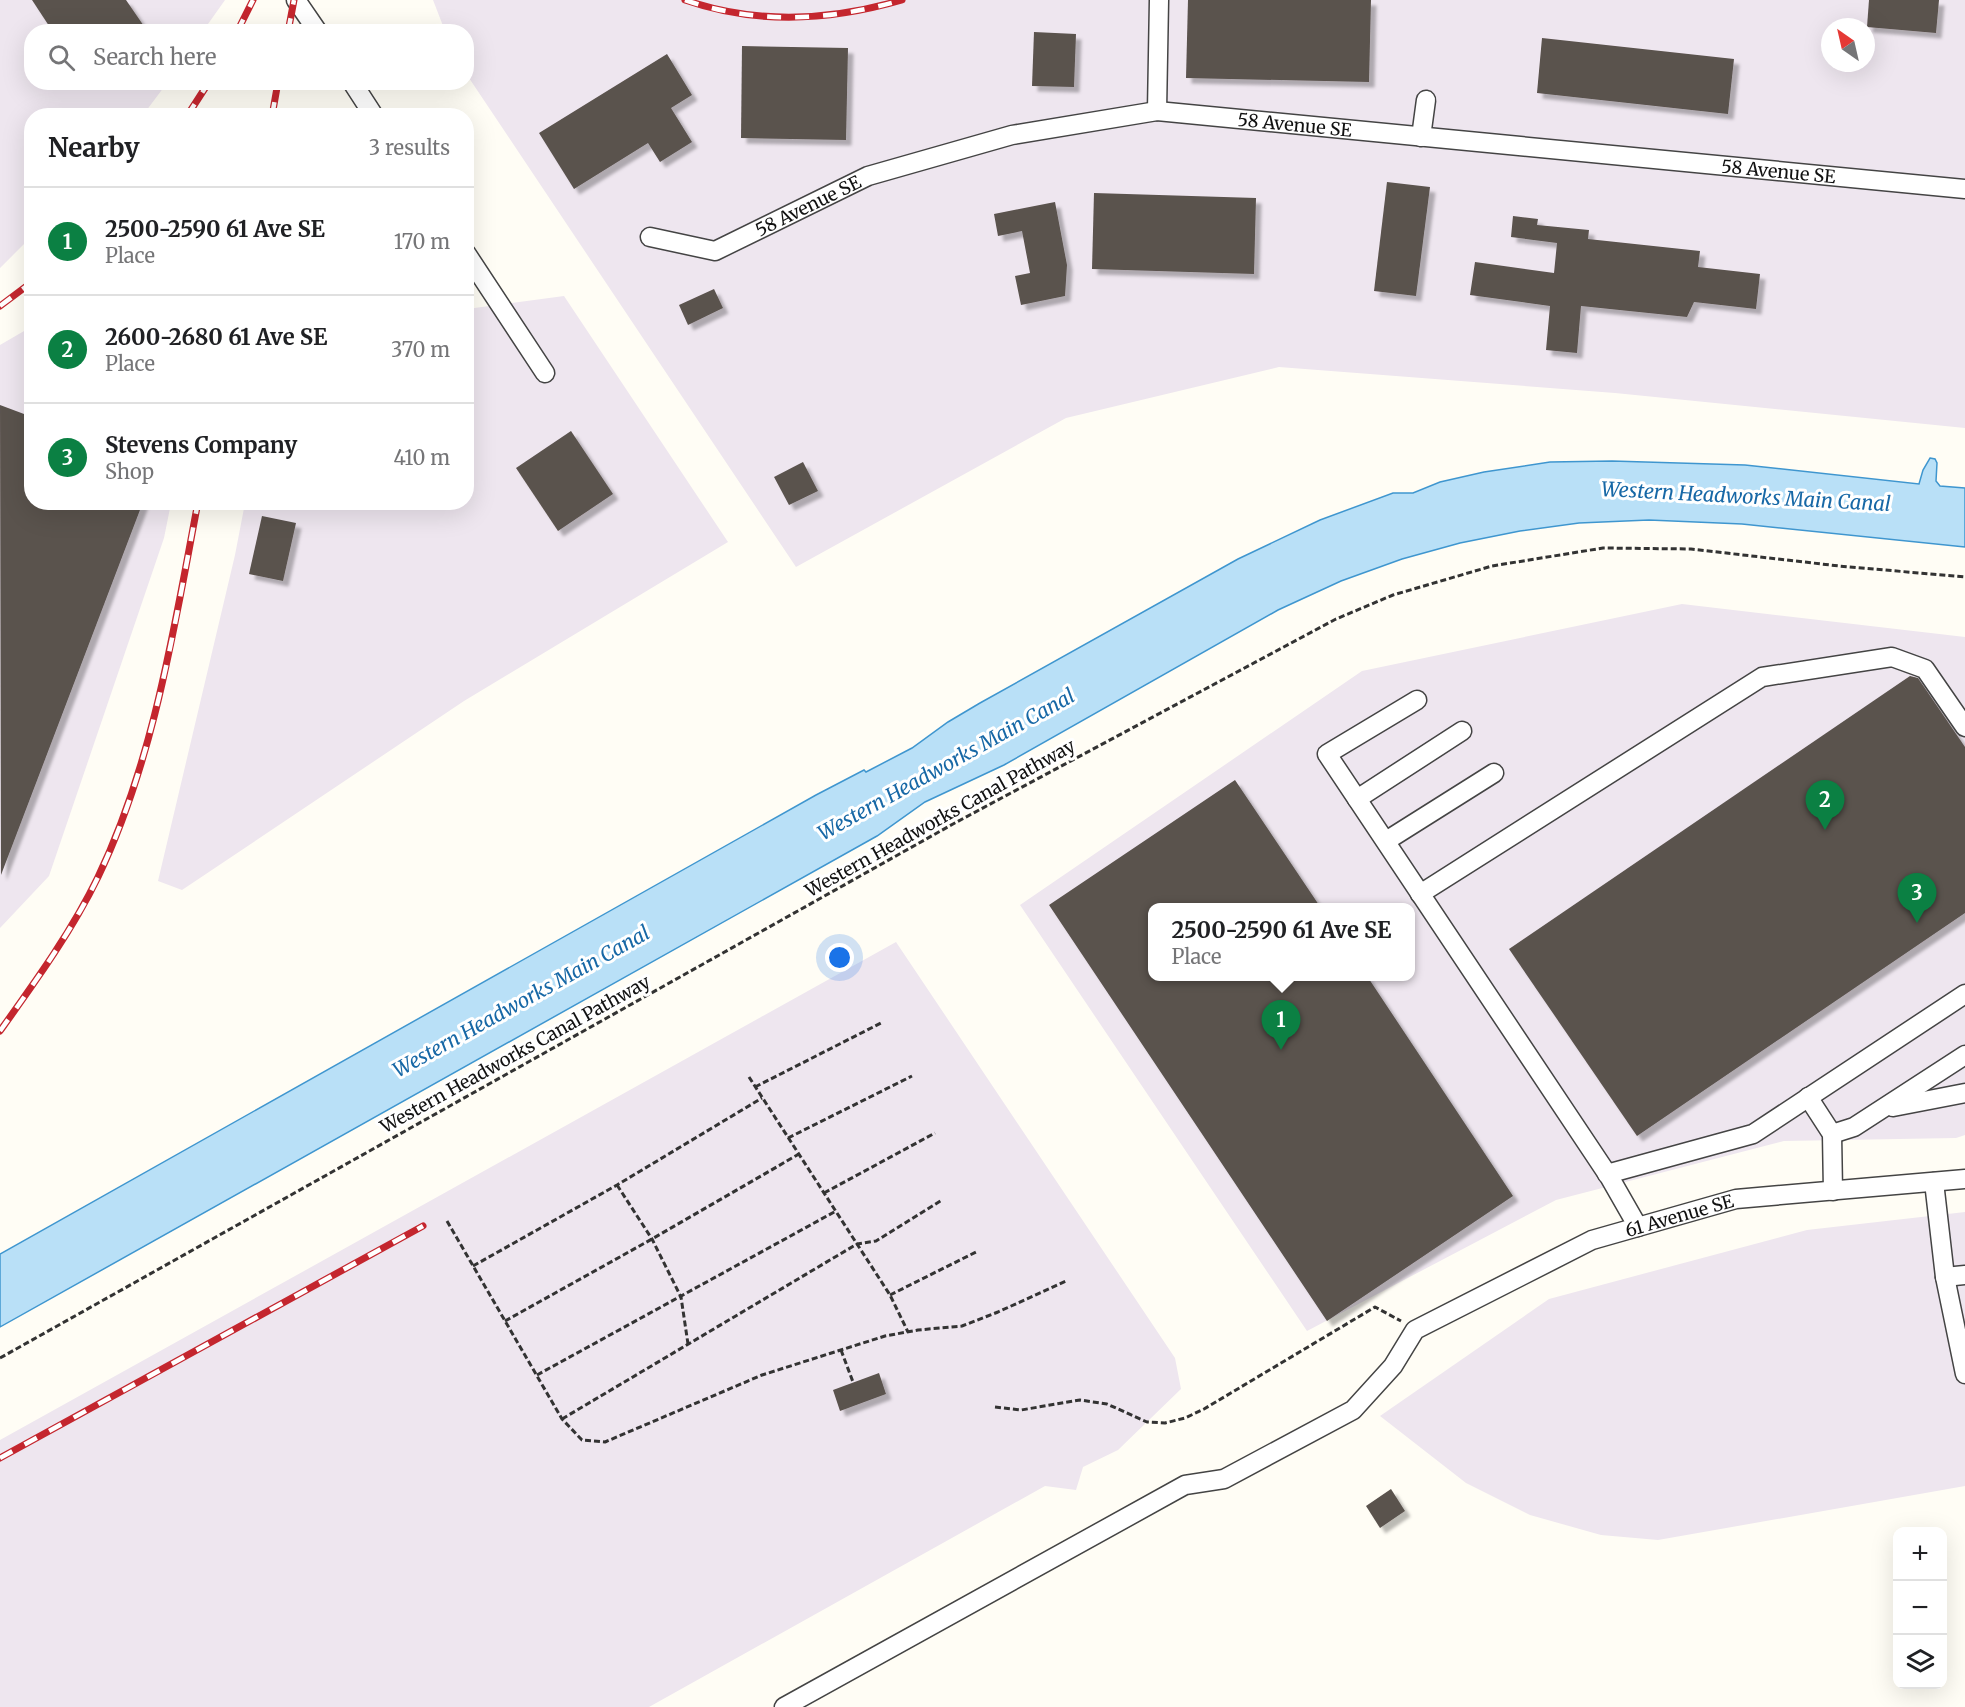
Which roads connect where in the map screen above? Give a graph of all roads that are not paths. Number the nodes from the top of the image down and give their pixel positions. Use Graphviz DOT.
graph roads {
  1 [pos="296,0"];
  2 [pos="1159,0"];
  3 [pos="312,24"];
  4 [pos="357,90"];
  5 [pos="1426,100"];
  6 [pos="369,108"];
  7 [pos="1157,111"];
  8 [pos="1421,136"];
  9 [pos="1965,189"];
  10 [pos="650,237"];
  11 [pos="474,265"];
  12 [pos="545,373"];
  13 [pos="1417,699"];
  14 [pos="1965,727"];
  15 [pos="1462,731"];
  16 [pos="1494,773"];
  17 [pos="1357,799"];
  18 [pos="1386,841"];
  19 [pos="1420,894"];
  20 [pos="1965,994"];
  21 [pos="1965,1055"];
  22 [pos="1965,1093"];
  23 [pos="1808,1097"];
  24 [pos="1882,1109"];
  25 [pos="1832,1134"];
  26 [pos="1607,1174"];
  27 [pos="1965,1179"];
  28 [pos="1934,1182"];
  29 [pos="1833,1191"];
  30 [pos="1638,1227"];
  31 [pos="1965,1275"];
  32 [pos="1945,1277"];
  33 [pos="1965,1374"];
  34 [pos="784,1707"];
  1 -- 3 [label="street"];
  2 -- 7 [label="street"];
  4 -- 6 [label="street"];
  5 -- 8 [label="street"];
  7 -- 8 [label="street, 58 Avenue SE"];
  7 -- 10 [label="street, 58 Avenue SE"];
  8 -- 9 [label="street, 58 Avenue SE"];
  11 -- 12 [label="street"];
  13 -- 17 [label="street"];
  14 -- 19 [label="street"];
  15 -- 17 [label="street"];
  16 -- 18 [label="street"];
  17 -- 18 [label="street"];
  18 -- 19 [label="street"];
  19 -- 26 [label="street"];
  20 -- 23 [label="street"];
  21 -- 24 [label="street"];
  22 -- 24 [label="street"];
  23 -- 25 [label="street"];
  23 -- 26 [label="street"];
  24 -- 25 [label="street"];
  25 -- 29 [label="street"];
  26 -- 30 [label="street"];
  27 -- 28 [label="street, 61 Avenue SE"];
  28 -- 29 [label="street, 61 Avenue SE"];
  28 -- 32 [label="street"];
  29 -- 30 [label="street, 61 Avenue SE"];
  30 -- 34 [label="street, 61 Avenue SE"];
  31 -- 32 [label="street"];
  32 -- 33 [label="street"];
}
